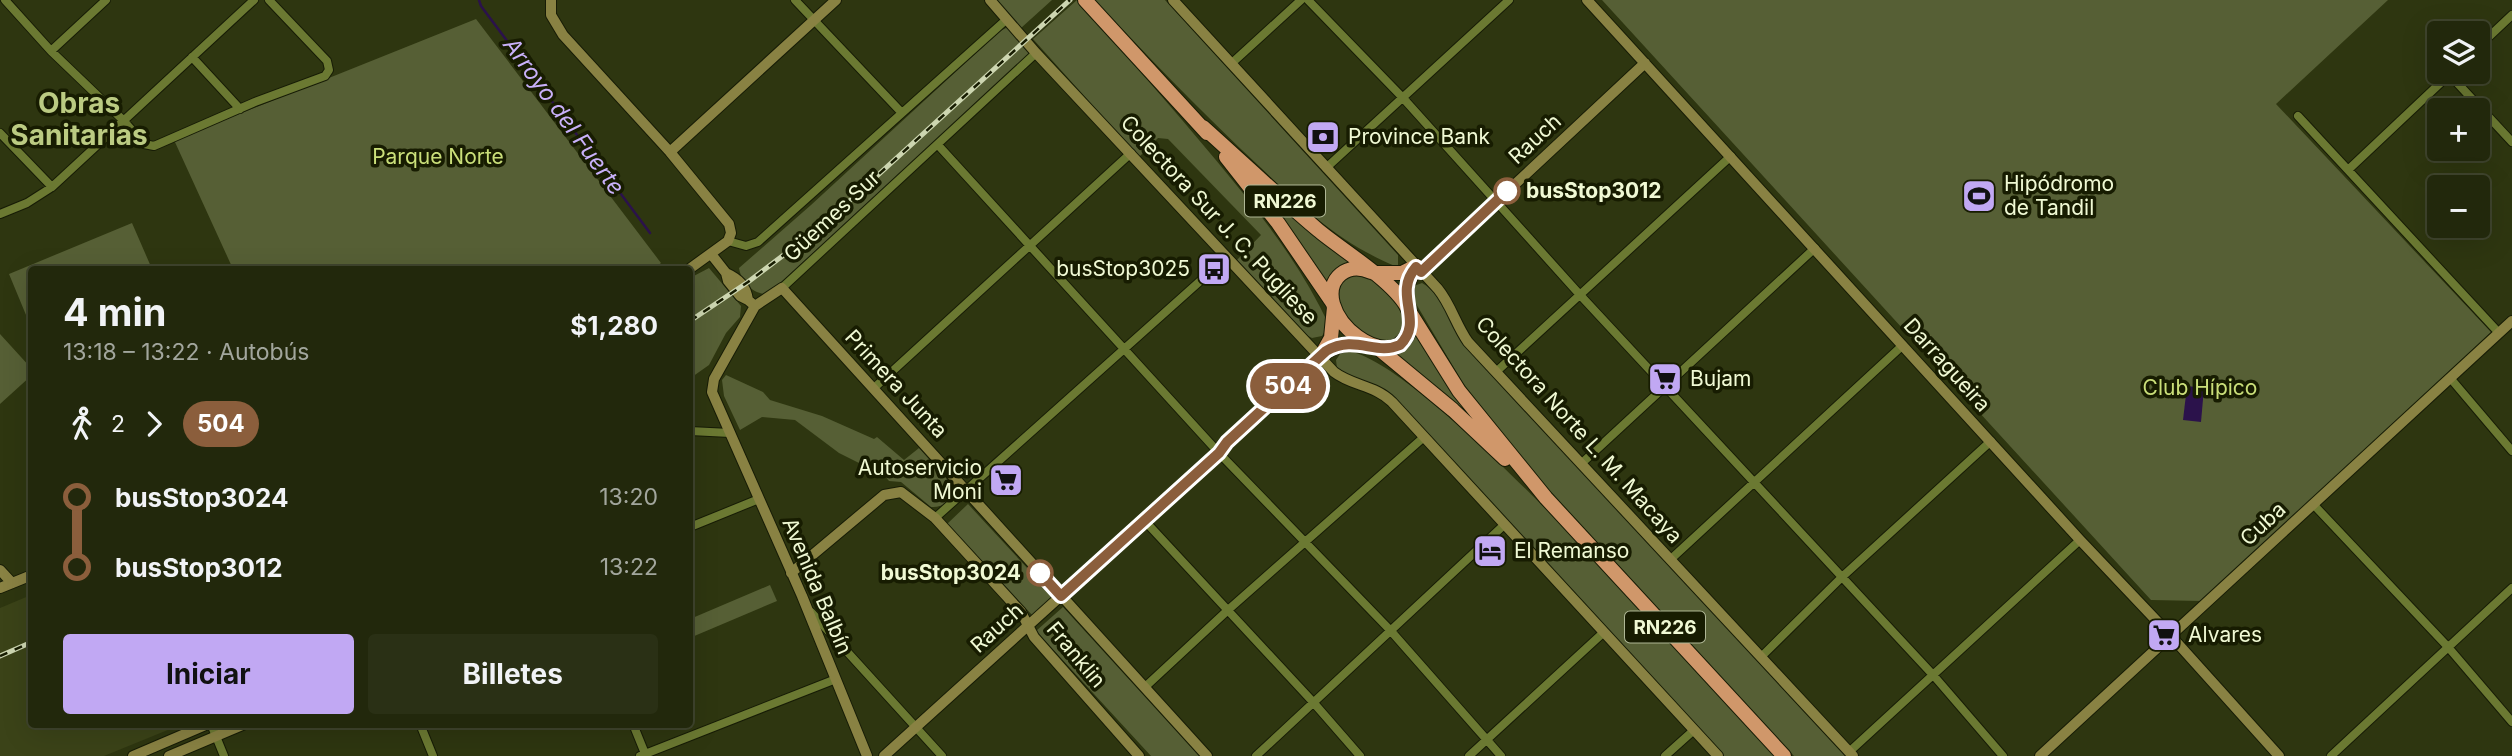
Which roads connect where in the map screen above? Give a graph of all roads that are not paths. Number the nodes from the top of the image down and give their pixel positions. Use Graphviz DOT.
graph roads {
  1 [pos="5,0"];
  2 [pos="106,0"];
  3 [pos="254,0"];
  4 [pos="269,0"];
  5 [pos="795,0"];
  6 [pos="836,0"];
  7 [pos="990,0"];
  8 [pos="1085,0"];
  9 [pos="1173,0"];
  10 [pos="1301,0"];
  11 [pos="1308,0"];
  12 [pos="1509,0"];
  13 [pos="1587,0"];
  14 [pos="551,1"];
  15 [pos="2512,15"];
  16 [pos="1007,19"];
  17 [pos="814,21"];
  18 [pos="2490,36"];
  19 [pos="51,51"];
  20 [pos="1036,53"];
  21 [pos="192,57"];
  22 [pos="1232,63"];
  23 [pos="1645,63"];
  24 [pos="2438,84"];
  25 [pos="2460,84"];
  26 [pos="1403,98"];
  27 [pos="240,109"];
  28 [pos="902,113"];
  29 [pos="2298,116"];
  30 [pos="124,121"];
  31 [pos="1203,127"];
  32 [pos="0,133"];
  33 [pos="2512,142"];
  34 [pos="938,145"];
  35 [pos="670,152"];
  36 [pos="1131,153"];
  37 [pos="1731,156"];
  38 [pos="1326,168"];
  39 [pos="2348,170"];
  40 [pos="52,187"];
  41 [pos="1496,201"];
  42 [pos="0,214"];
  43 [pos="728,241"];
  44 [pos="1030,247"];
  45 [pos="1815,248"];
  46 [pos="711,254"];
  47 [pos="1227,257"];
  48 [pos="693,267"];
  49 [pos="1419,269"];
  50 [pos="1372,272"];
  51 [pos="782,289"];
  52 [pos="1581,296"];
  53 [pos="752,303"];
  54 [pos="1333,304"];
  55 [pos="1408,310"];
  56 [pos="2512,321"];
  57 [pos="2499,333"];
  58 [pos="1903,345"];
  59 [pos="1375,347"];
  60 [pos="1125,348"];
  61 [pos="1319,356"];
  62 [pos="1497,372"];
  63 [pos="2451,379"];
  64 [pos="1666,385"];
  65 [pos="874,388"];
  66 [pos="693,431"];
  67 [pos="730,433"];
  68 [pos="1424,437"];
  69 [pos="1991,441"];
  70 [pos="2512,451"];
  71 [pos="1219,453"];
  72 [pos="1582,463"];
  73 [pos="1755,482"];
  74 [pos="968,491"];
  75 [pos="1546,498"];
  76 [pos="759,499"];
  77 [pos="2313,504"];
  78 [pos="935,518"];
  79 [pos="1144,520"];
  80 [pos="1504,525"];
  81 [pos="693,526"];
  82 [pos="2080,540"];
  83 [pos="1306,542"];
  84 [pos="1671,559"];
  85 [pos="0,570"];
  86 [pos="791,573"];
  87 [pos="28,577"];
  88 [pos="1842,577"];
  89 [pos="12,583"];
  90 [pos="0,588"];
  91 [pos="2512,588"];
  92 [pos="1061,596"];
  93 [pos="806,607"];
  94 [pos="1228,610"];
  95 [pos="1028,626"];
  96 [pos="1390,630"];
  97 [pos="1604,632"];
  98 [pos="2171,636"];
  99 [pos="2448,647"];
  100 [pos="1762,656"];
  101 [pos="1934,676"];
  102 [pos="836,679"];
  103 [pos="1145,687"];
  104 [pos="1313,702"];
  105 [pos="2512,722"];
  106 [pos="916,727"];
  107 [pos="200,728"];
  108 [pos="212,728"];
  109 [pos="235,728"];
  110 [pos="422,728"];
  111 [pos="634,728"];
  112 [pos="1694,730"];
  113 [pos="216,736"];
  114 [pos="1487,739"];
  115 [pos="1851,754"];
  116 [pos="644,755"];
  117 [pos="132,756"];
  118 [pos="169,756"];
  119 [pos="224,756"];
  120 [pos="433,756"];
  121 [pos="867,756"];
  122 [pos="884,756"];
  123 [pos="942,756"];
  124 [pos="1139,756"];
  125 [pos="1207,756"];
  126 [pos="1256,756"];
  127 [pos="1360,756"];
  128 [pos="1469,756"];
  129 [pos="1501,756"];
  130 [pos="1665,756"];
  131 [pos="1718,756"];
  132 [pos="1784,756"];
  133 [pos="2003,756"];
  134 [pos="2040,756"];
  135 [pos="2278,756"];
  136 [pos="2331,756"];
  1 -- 19 [label="street"];
  2 -- 19 [label="street"];
  3 -- 21 [label="street"];
  4 -- 27 [label="street"];
  5 -- 17 [label="street"];
  6 -- 17 [label="street"];
  7 -- 16 [label="street, Colectora Sur J. C. Pugliese"];
  8 -- 31 [label="highway, RN226"];
  9 -- 22 [label="street, Colectora Norte L. M. Macaya"];
  10 -- 22 [label="street"];
  11 -- 26 [label="street"];
  12 -- 26 [label="street"];
  13 -- 23 [label="street, Darragueira"];
  14 -- 35 [label="street"];
  15 -- 18 [label="street"];
  16 -- 20 [label="street, Colectora Sur J. C. Pugliese"];
  16 -- 28 [label="street"];
  17 -- 28 [label="street"];
  17 -- 35 [label="street"];
  19 -- 30 [label="street"];
  20 -- 34 [label="street, Güemes Sur"];
  20 -- 36 [label="street, Colectora Sur J. C. Pugliese"];
  21 -- 27 [label="street"];
  21 -- 30 [label="street"];
  22 -- 38 [label="street, Colectora Norte L. M. Macaya"];
  23 -- 37 [label="street, Darragueira"];
  23 -- 41 [label="street, Rauch"];
  24 -- 39 [label="street"];
  25 -- 33 [label="street"];
  26 -- 38 [label="street"];
  26 -- 41 [label="street"];
  27 -- 30 [label="street"];
  28 -- 43 [label="street"];
  29 -- 39 [label="street"];
  30 -- 40 [label="street"];
  31 -- 50 [label="highway, RN226"];
  31 -- 54 [label="highway, RN226"];
  32 -- 40 [label="street"];
  34 -- 44 [label="street"];
  34 -- 51 [label="street, Güemes Sur"];
  35 -- 43 [label="street"];
  36 -- 44 [label="street"];
  36 -- 47 [label="street, Colectora Sur J. C. Pugliese"];
  37 -- 45 [label="street, Darragueira"];
  37 -- 52 [label="street"];
  38 -- 49 [label="street, Colectora Norte L. M. Macaya"];
  39 -- 57 [label="street"];
  40 -- 42 [label="street"];
  41 -- 49 [label="street, Rauch"];
  41 -- 52 [label="street"];
  43 -- 46 [label="street"];
  44 -- 60 [label="street"];
  44 -- 65 [label="street"];
  45 -- 58 [label="street, Darragueira"];
  45 -- 64 [label="street"];
  46 -- 48 [label="street"];
  46 -- 53 [label="street"];
  47 -- 60 [label="street"];
  47 -- 61 [label="street, Colectora Sur J. C. Pugliese"];
  49 -- 50 [label="highway"];
  49 -- 55 [label="highway"];
  49 -- 62 [label="street, Colectora Norte L. M. Macaya"];
  50 -- 54 [label="highway"];
  50 -- 55 [label="highway, RN226"];
  51 -- 53 [label="street, Güemes Sur"];
  51 -- 65 [label="street, Primera Junta"];
  52 -- 62 [label="street"];
  52 -- 64 [label="street"];
  53 -- 67 [label="street, Güemes Sur"];
  54 -- 59 [label="highway, RN226"];
  54 -- 61 [label="highway"];
  55 -- 59 [label="highway"];
  55 -- 75 [label="highway, RN226"];
  56 -- 57 [label="street, Cuba"];
  57 -- 63 [label="street, Cuba"];
  58 -- 69 [label="street, Darragueira"];
  58 -- 73 [label="street"];
  59 -- 61 [label="highway"];
  59 -- 75 [label="highway, RN226"];
  60 -- 71 [label="street"];
  60 -- 74 [label="street"];
  61 -- 68 [label="street, Colectora Sur J. C. Pugliese"];
  61 -- 71 [label="street, Rauch"];
  62 -- 72 [label="street, Colectora Norte L. M. Macaya"];
  63 -- 70 [label="street"];
  63 -- 77 [label="street, Cuba"];
  64 -- 72 [label="street"];
  64 -- 73 [label="street"];
  65 -- 74 [label="street, Primera Junta"];
  66 -- 67 [label="street"];
  67 -- 76 [label="street, Avenida Balbín"];
  68 -- 80 [label="street, Colectora Sur J. C. Pugliese"];
  68 -- 83 [label="street"];
  69 -- 82 [label="street, Darragueira"];
  69 -- 88 [label="street"];
  71 -- 79 [label="street, Rauch"];
  71 -- 83 [label="street"];
  72 -- 84 [label="street, Colectora Norte L. M. Macaya"];
  73 -- 84 [label="street"];
  73 -- 88 [label="street"];
  74 -- 78 [label="street"];
  74 -- 92 [label="street, Primera Junta"];
  75 -- 132 [label="highway, RN226"];
  76 -- 81 [label="street"];
  76 -- 86 [label="street, Avenida Balbín"];
  77 -- 98 [label="street, Cuba"];
  77 -- 99 [label="street"];
  78 -- 86 [label="street, Franklin"];
  78 -- 95 [label="street, Franklin"];
  79 -- 92 [label="street, Rauch"];
  79 -- 94 [label="street"];
  80 -- 96 [label="street"];
  80 -- 97 [label="street, Colectora Sur J. C. Pugliese"];
  82 -- 98 [label="street, Darragueira"];
  82 -- 101 [label="street"];
  83 -- 94 [label="street"];
  83 -- 96 [label="street"];
  84 -- 100 [label="street, Colectora Norte L. M. Macaya"];
  85 -- 89 [label="street"];
  86 -- 93 [label="street, Avenida Balbín"];
  87 -- 89 [label="street"];
  88 -- 100 [label="street"];
  88 -- 101 [label="street"];
  89 -- 90 [label="street"];
  91 -- 99 [label="street"];
  92 -- 95 [label="street, Rauch"];
  92 -- 103 [label="street, Primera Junta"];
  93 -- 102 [label="street, Avenida Balbín"];
  93 -- 106 [label="street"];
  94 -- 103 [label="street"];
  94 -- 104 [label="street"];
  95 -- 106 [label="street, Rauch"];
  95 -- 124 [label="street, Franklin"];
  96 -- 104 [label="street"];
  96 -- 114 [label="street"];
  97 -- 112 [label="street, Colectora Sur J. C. Pugliese"];
  97 -- 114 [label="street"];
  98 -- 134 [label="street, Cuba"];
  98 -- 135 [label="street, Darragueira"];
  99 -- 105 [label="street"];
  99 -- 136 [label="street"];
  100 -- 115 [label="street, Colectora Norte L. M. Macaya"];
  101 -- 115 [label="street"];
  101 -- 133 [label="street"];
  102 -- 116 [label="street"];
  102 -- 121 [label="street, Avenida Balbín"];
  103 -- 125 [label="street, Primera Junta"];
  104 -- 126 [label="street"];
  104 -- 127 [label="street"];
  106 -- 122 [label="street, Rauch"];
  106 -- 123 [label="street"];
  107 -- 117 [label="street"];
  108 -- 113 [label="street"];
  109 -- 113 [label="street"];
  110 -- 120 [label="street"];
  111 -- 116 [label="street"];
  112 -- 130 [label="street"];
  112 -- 131 [label="street, Colectora Sur J. C. Pugliese"];
  113 -- 118 [label="street"];
  113 -- 119 [label="street"];
  114 -- 128 [label="street"];
  114 -- 129 [label="street"];
}
